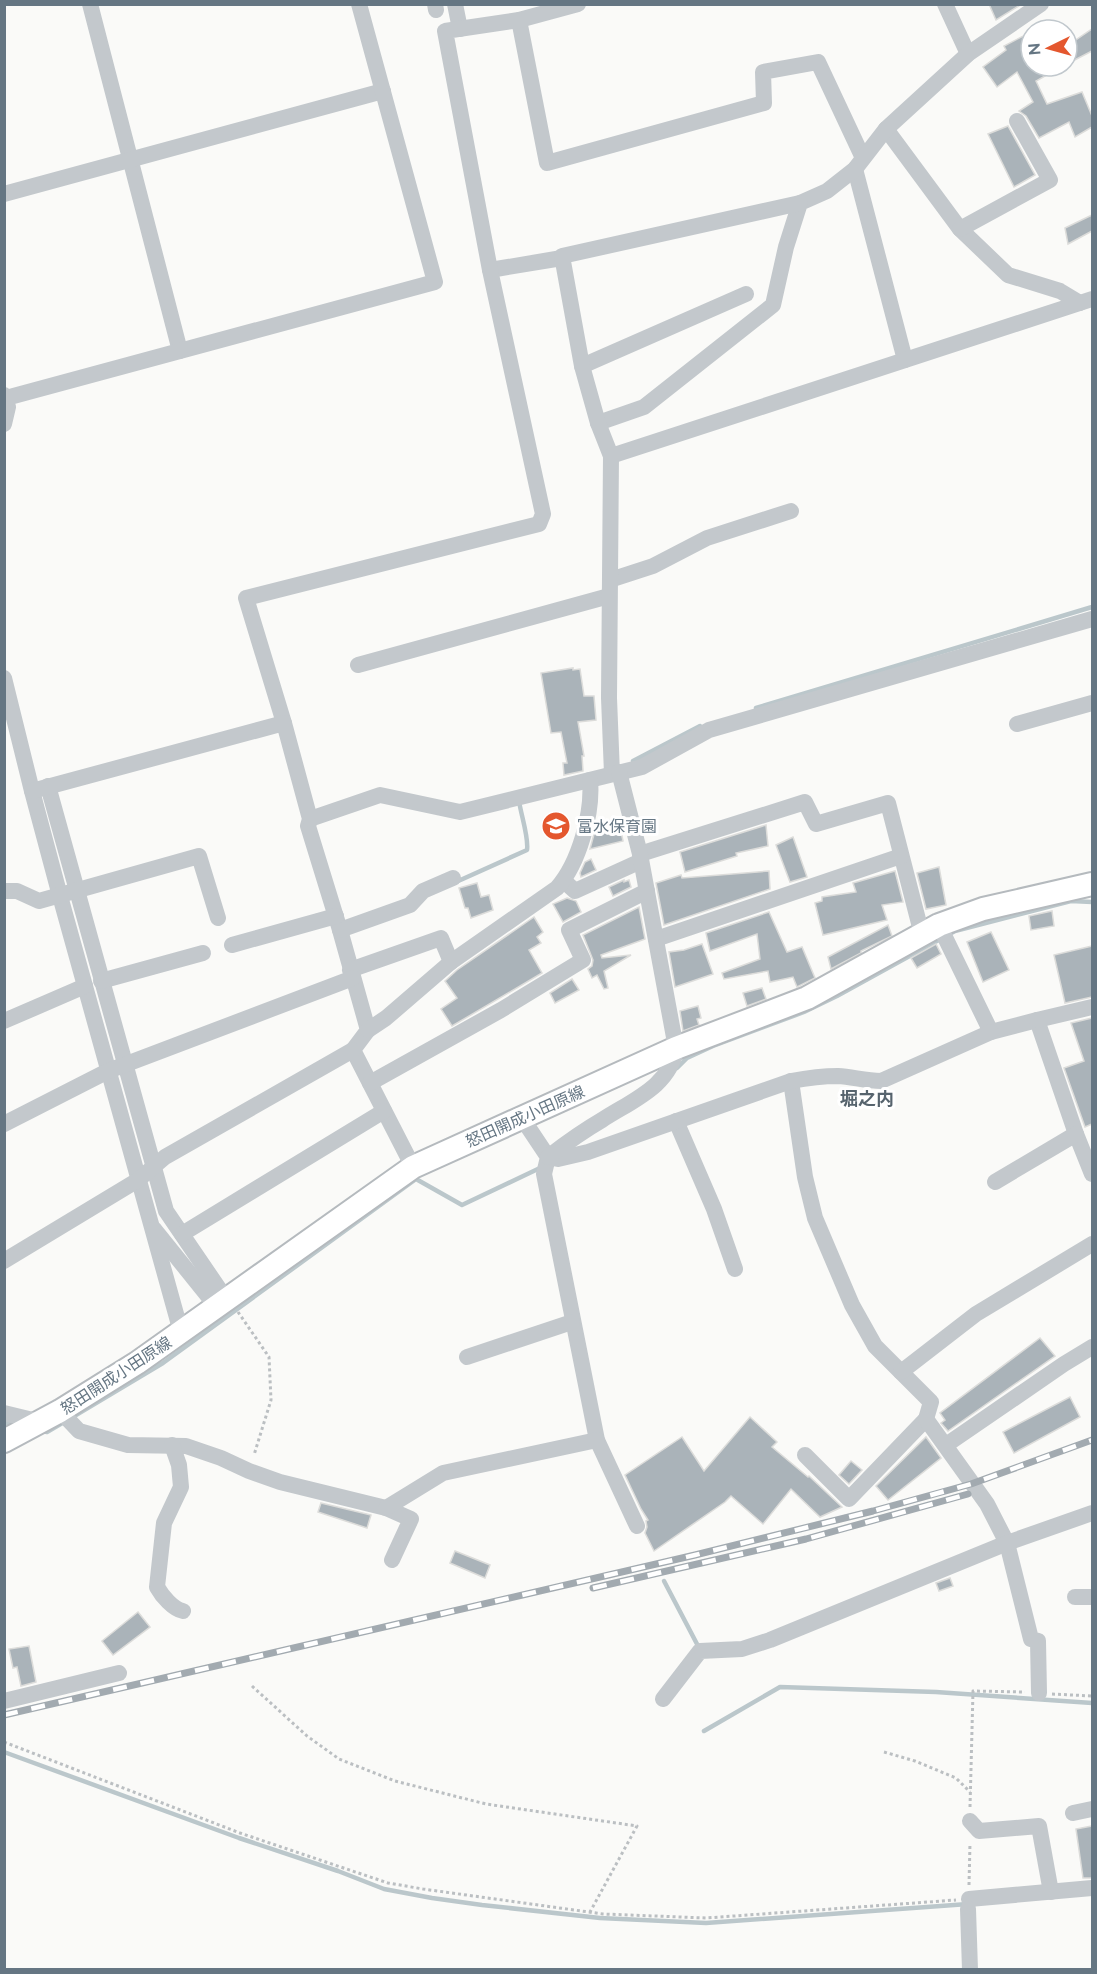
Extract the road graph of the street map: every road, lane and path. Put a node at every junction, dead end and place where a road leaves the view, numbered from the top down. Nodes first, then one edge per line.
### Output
1 (90, 4) edge
2 (359, 4) edge
3 (455, 4) edge
4 (945, 4) edge
5 (1041, 4) edge
6 (567, 6) edge
7 (519, 20) junction
8 (460, 28) junction
9 (968, 54) junction
10 (383, 91) junction
11 (1017, 121) dead end
12 (886, 129) junction
13 (130, 161) junction
14 (859, 163) junction
15 (4, 194) edge
16 (800, 203) junction
17 (960, 229) junction
18 (562, 258) junction
19 (490, 270) junction
20 (746, 294) dead end
21 (1086, 301) edge
22 (180, 351) junction
23 (905, 360) junction
24 (582, 366) junction
25 (5, 396) edge
26 (598, 423) junction
27 (4, 424) edge
28 (611, 456) junction
29 (791, 511) dead end
30 (609, 588) junction
31 (1092, 619) edge
32 (358, 665) dead end
33 (4, 678) edge
34 (1092, 703) edge
35 (284, 723) junction
36 (1017, 724) dead end
37 (615, 773) junction
38 (590, 780) junction
39 (48, 786) junction
40 (32, 791) junction
41 (310, 819) junction
42 (901, 856) junction
43 (640, 857) junction
44 (453, 878) dead end
45 (564, 881) junction
46 (1092, 884) edge
47 (4, 891) edge
48 (77, 891) junction
49 (646, 891) junction
50 (60, 896) junction
51 (218, 918) dead end
52 (338, 923) junction
53 (934, 929) junction
54 (656, 939) junction
55 (232, 945) dead end
56 (203, 953) dead end
57 (451, 962) junction
58 (351, 974) junction
59 (101, 981) junction
60 (85, 986) junction
61 (1092, 1007) edge
62 (1036, 1020) junction
63 (4, 1022) edge
64 (368, 1030) junction
65 (991, 1032) junction
66 (676, 1048) junction
67 (353, 1050) junction
68 (126, 1064) junction
69 (108, 1071) junction
70 (791, 1081) junction
71 (370, 1083) junction
72 (384, 1111) junction
73 (522, 1118) junction
74 (676, 1121) junction
75 (4, 1124) edge
76 (1076, 1134) junction
77 (548, 1157) junction
78 (413, 1167) junction
79 (153, 1168) junction
80 (1092, 1174) edge
81 (138, 1180) junction
82 (995, 1182) dead end
83 (149, 1223) junction
84 (182, 1234) junction
85 (1092, 1245) edge
86 (4, 1261) edge
87 (735, 1269) dead end
88 (223, 1301) junction
89 (573, 1322) junction
90 (181, 1332) junction
91 (1092, 1347) edge
92 (467, 1357) dead end
93 (901, 1372) junction
94 (4, 1413) edge
95 (51, 1417) junction
96 (926, 1419) junction
97 (11, 1438) edge
98 (597, 1440) junction
99 (946, 1444) junction
100 (172, 1445) junction
101 (805, 1455) dead end
102 (249, 1471) junction
103 (386, 1508) junction
104 (1092, 1513) edge
105 (637, 1526) dead end
106 (1007, 1543) junction
107 (393, 1560) dead end
108 (1075, 1597) dead end
109 (1092, 1597) edge
110 (183, 1611) dead end
111 (119, 1673) dead end
112 (252, 1686) dead end
113 (1039, 1693) junction
114 (1092, 1696) edge
115 (663, 1698) dead end
116 (4, 1701) edge
117 (4, 1742) edge
118 (884, 1752) dead end
119 (970, 1792) junction
120 (1092, 1809) edge
121 (1073, 1813) dead end
122 (970, 1821) junction
123 (1092, 1888) edge
124 (1051, 1892) junction
125 (969, 1904) junction
126 (590, 1912) junction
127 (970, 1970) edge

1 - 13 street
2 - 10 street
3 - 8 street
4 - 9 street
5 - 9 street
6 - 7 street
7 - 8 street
7 - 14 street
8 - 19 street
9 - 12 street
10 - 13 street
10 - 22 street
11 - 17 street
12 - 14 street
12 - 17 street
13 - 15 street
13 - 22 street
14 - 16 street
14 - 23 street
16 - 18 street
16 - 26 street
17 - 21 street
18 - 19 street
18 - 24 street
19 - 35 street
20 - 24 street
21 - 23 street
22 - 25 street
23 - 28 street
24 - 26 street
25 - 27 street
26 - 28 street
28 - 30 street
29 - 30 street
30 - 32 street
30 - 37 street
31 - 37 street
33 - 40 street
34 - 36 street
35 - 39 street
35 - 41 street
37 - 38 street
37 - 43 street
38 - 41 street
38 - 45 street
39 - 40 street
39 - 48 street
40 - 50 street
41 - 52 street
42 - 43 street
42 - 53 street
42 - 54 street
43 - 45 street
43 - 49 street
44 - 52 street
45 - 57 street
46 - 53 main road, 怒田開成小田原線
47 - 50 street
48 - 50 street
48 - 51 street
48 - 59 street
49 - 54 street
49 - 71 street
50 - 60 street
52 - 55 street
52 - 58 street
53 - 65 street
53 - 66 main road, 怒田開成小田原線
54 - 66 street
56 - 59 street
57 - 58 street
57 - 64 street
58 - 64 street
58 - 68 street
59 - 68 street
60 - 63 street
60 - 69 street
61 - 62 street
62 - 65 street
62 - 76 street
64 - 67 street
65 - 70 street
66 - 73 main road, 怒田開成小田原線
66 - 77 street
67 - 71 street
67 - 79 street
68 - 69 street
68 - 79 street
69 - 75 street
69 - 81 street
70 - 74 street
70 - 93 street
71 - 72 street
72 - 78 street
72 - 84 street
73 - 77 street
73 - 78 main road, 怒田開成小田原線
74 - 77 street
74 - 87 street
76 - 80 street
76 - 82 street
77 - 89 street
78 - 88 main road, 怒田開成小田原線
79 - 81 street
79 - 84 street
81 - 83 street
81 - 86 street
83 - 88 street
83 - 90 street
84 - 88 street
85 - 93 street
88 - 90 main road, 怒田開成小田原線
88 - 102 path
89 - 92 street
89 - 98 street
90 - 95 main road, 怒田開成小田原線
91 - 99 street
93 - 96 street
94 - 95 street
95 - 97 main road, 怒田開成小田原線
95 - 100 street
96 - 99 street
96 - 101 street
98 - 103 street
98 - 105 street
99 - 106 street
100 - 102 street
100 - 110 street
102 - 103 street
103 - 107 street
104 - 106 street
106 - 113 street
106 - 115 street
108 - 109 street
111 - 116 street
112 - 126 path
113 - 114 path
113 - 119 path
117 - 126 path
118 - 119 path
119 - 122 path
120 - 121 street
122 - 124 street
122 - 125 path
123 - 124 street
124 - 125 street
125 - 126 path
125 - 127 street

